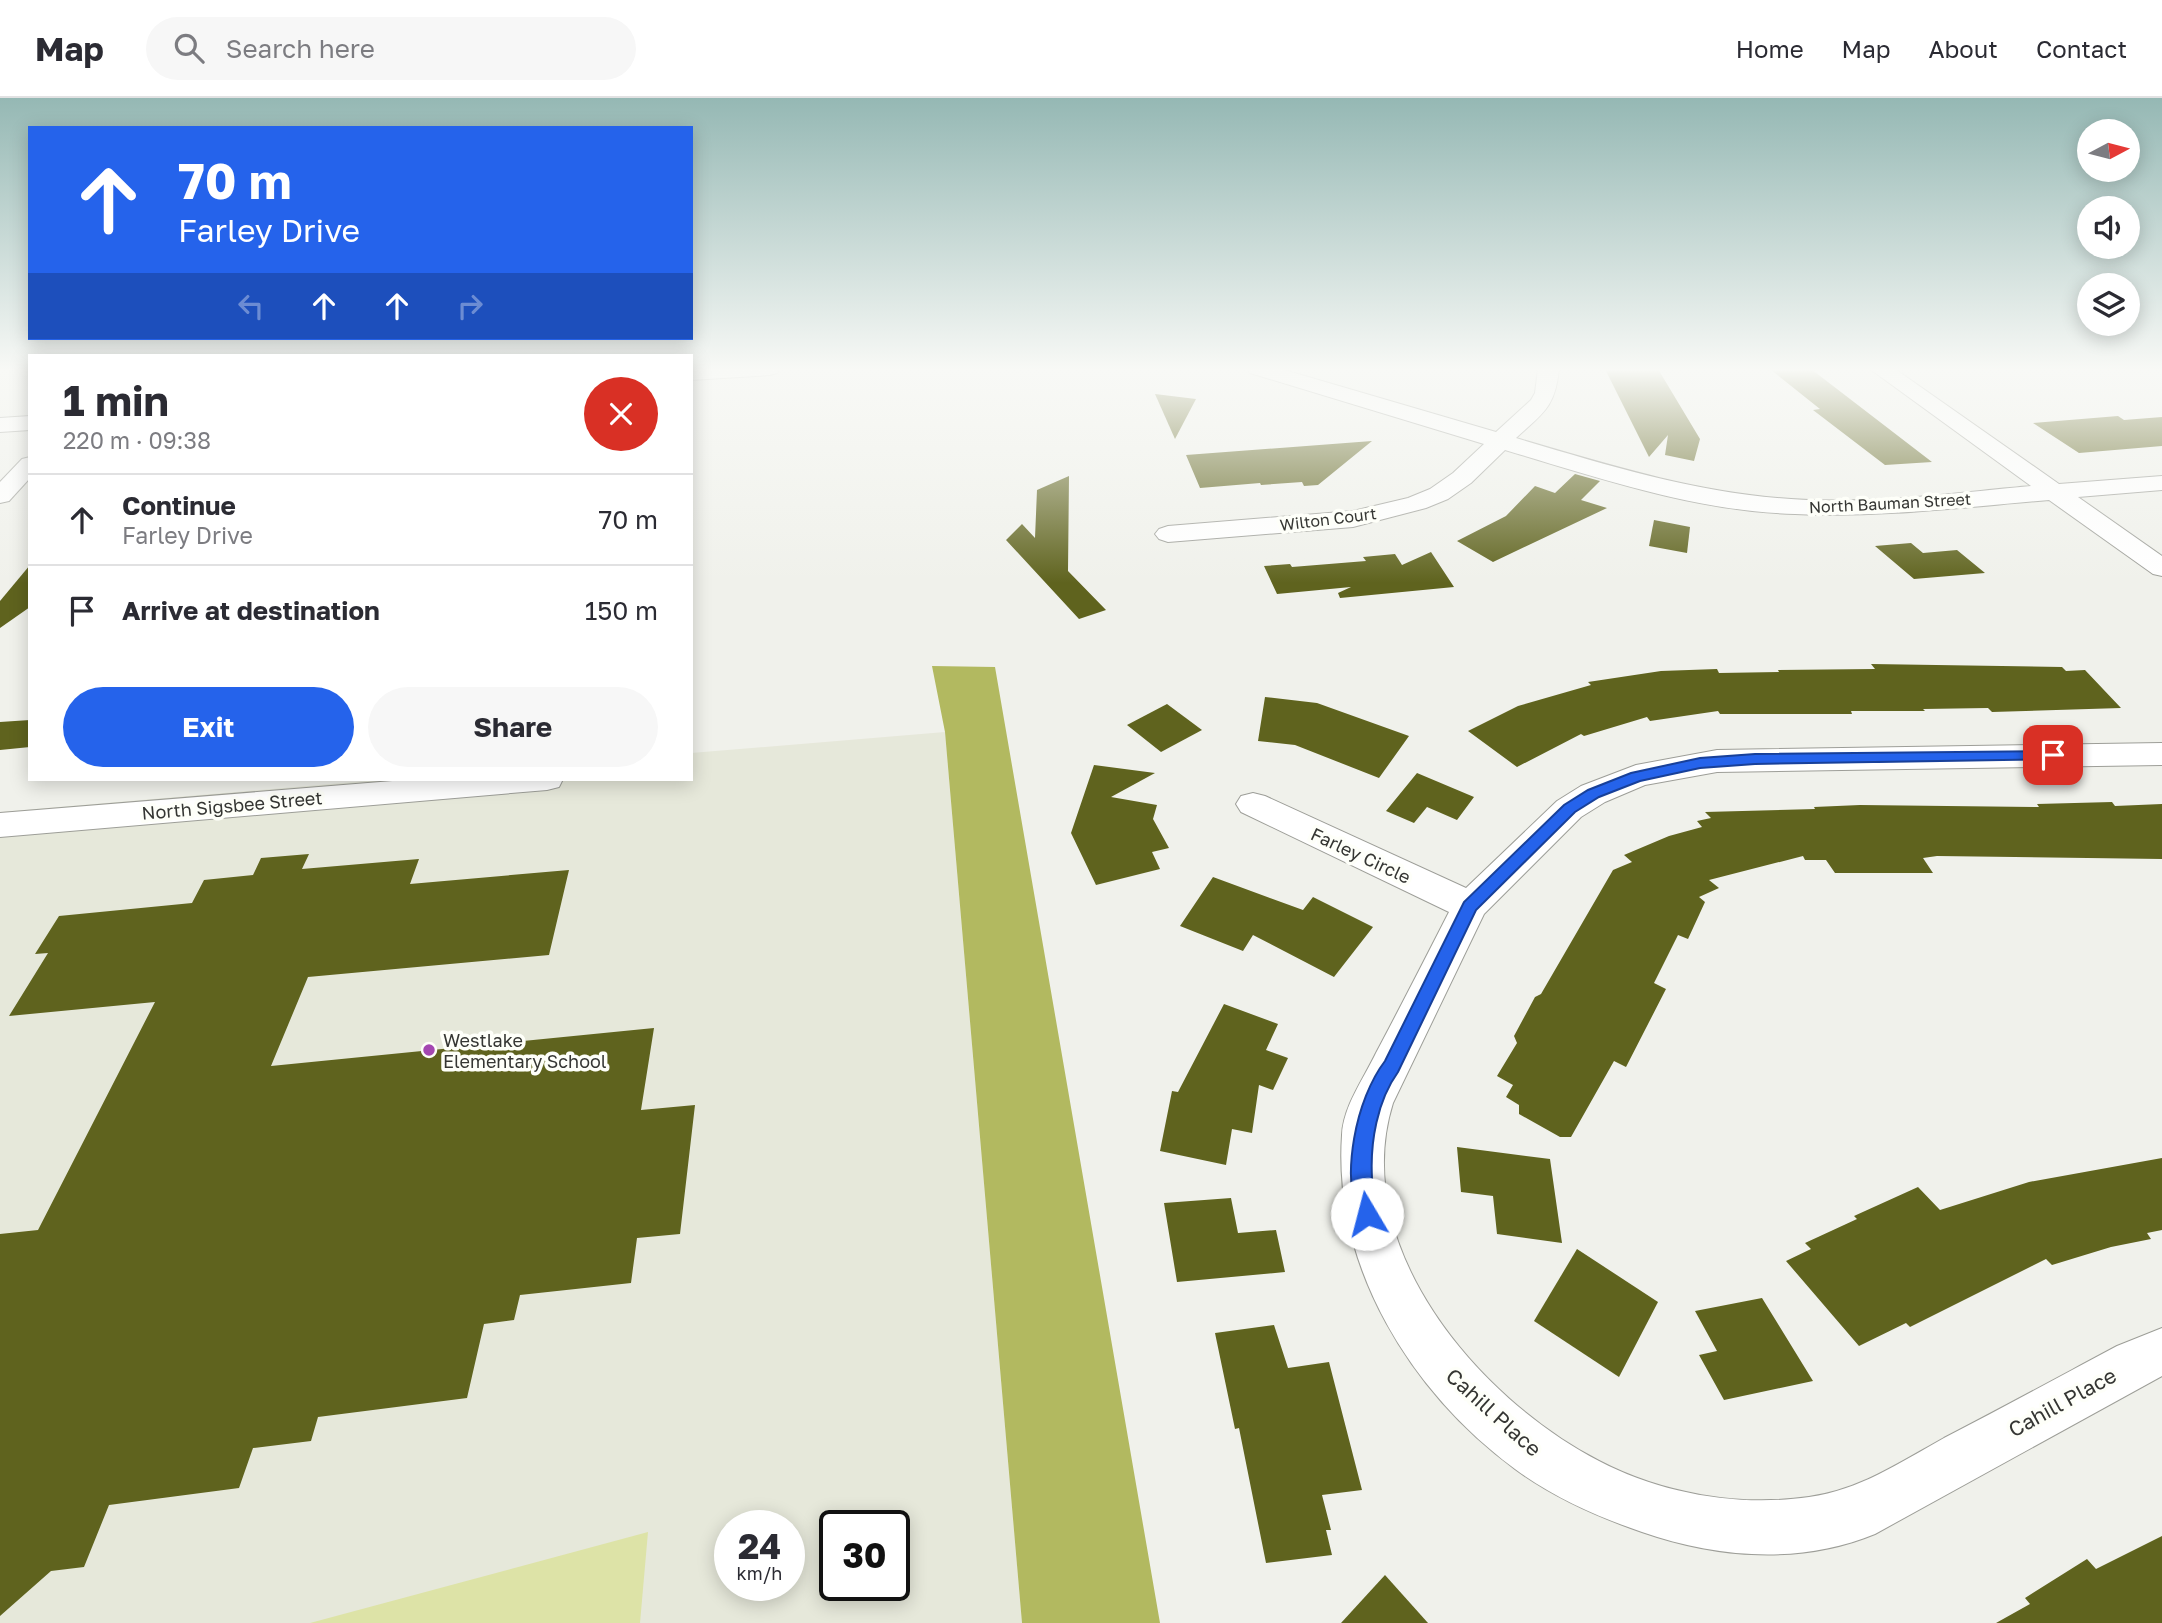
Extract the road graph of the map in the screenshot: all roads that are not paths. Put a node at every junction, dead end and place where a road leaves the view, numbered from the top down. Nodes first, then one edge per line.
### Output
1 (1981, 440) edge
2 (1501, 441) joint
3 (28, 466) edge
4 (2162, 483) edge
5 (2054, 492) junction
6 (0, 496) edge
7 (1168, 534) dead end
8 (2162, 568) edge
9 (2162, 754) edge
10 (523, 781) edge
11 (1252, 804) dead end
12 (0, 825) edge
13 (1470, 906) junction
14 (2162, 1352) edge

1 - 5 street
2 - 5 street, North Bauman Street
2 - 7 street, Wilton Court
3 - 6 street
4 - 5 street, North Bauman Street
5 - 8 street
9 - 13 street, Cahill Place
10 - 12 street, North Sigsbee Street
11 - 13 street, Farley Circle
13 - 14 street, Cahill Place

